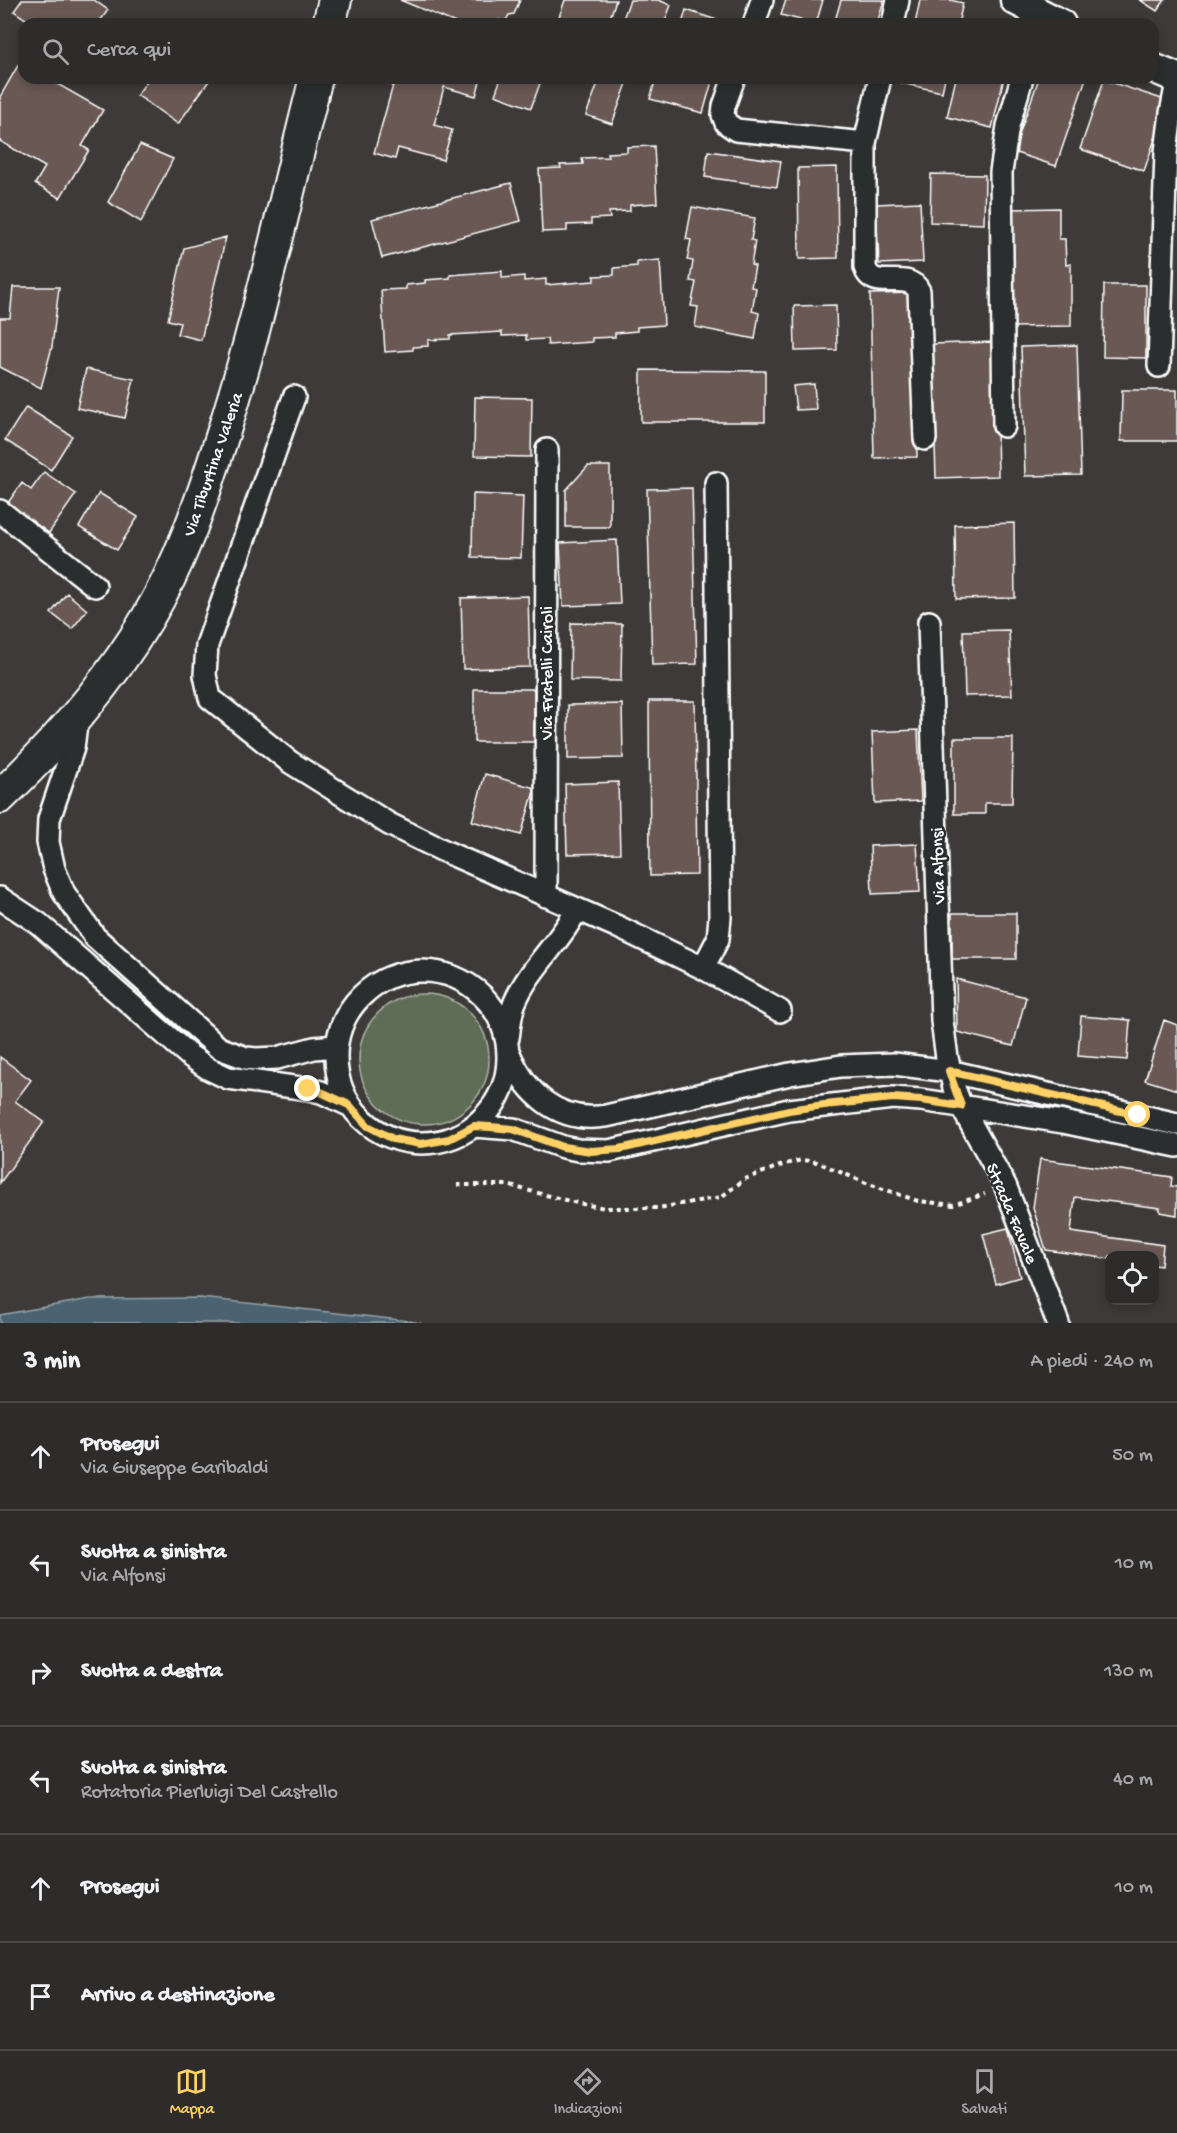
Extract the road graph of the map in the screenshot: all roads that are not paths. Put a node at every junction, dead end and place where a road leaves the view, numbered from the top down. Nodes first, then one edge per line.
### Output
1 (335, 0) edge
2 (762, 0) edge
3 (898, 0) edge
4 (1015, 0) edge
5 (330, 18) edge
6 (756, 18) edge
7 (894, 18) edge
8 (1042, 18) edge
9 (1159, 71) edge
10 (1177, 80) edge
11 (315, 84) edge
12 (732, 84) edge
13 (879, 84) edge
14 (1020, 84) edge
15 (865, 143) junction
16 (1159, 366) dead end
17 (294, 397) dead end
18 (1005, 426) dead end
19 (925, 439) dead end
20 (546, 450) dead end
21 (716, 483) dead end
22 (0, 511) edge
23 (95, 586) dead end
24 (929, 622) dead end
25 (77, 717) junction
26 (0, 797) edge
27 (546, 896) junction
28 (0, 898) edge
29 (577, 909) junction
30 (703, 968) junction
31 (524, 985) junction
32 (475, 987) junction
33 (780, 1011) dead end
34 (335, 1046) junction
35 (507, 1047) junction
36 (949, 1071) junction
37 (349, 1105) junction
38 (961, 1106) junction
39 (1177, 1124) edge
40 (474, 1126) junction
41 (1177, 1146) edge
42 (1058, 1323) edge

1 - 5 main road
2 - 6 street
3 - 7 street
4 - 8 main road
9 - 10 main road
10 - 16 street
11 - 25 main road, Via Tiburtina Valeria
12 - 15 street
13 - 15 street
14 - 18 street
15 - 19 street
17 - 27 street
20 - 27 street, Via Fratelli Cairoli
21 - 30 street
22 - 23 street
24 - 36 street, Via Alfonsi
25 - 26 main road, Via Tiburtina Valeria
25 - 34 street
27 - 29 street
28 - 37 street
29 - 30 street
29 - 31 street
30 - 33 street
31 - 32 street
31 - 35 street
32 - 34 street
32 - 35 street
34 - 37 street
35 - 36 street
35 - 40 street
36 - 38 street, Via Alfonsi
36 - 39 street
37 - 40 street
38 - 40 street
38 - 41 street
38 - 42 street, Strada Favale

